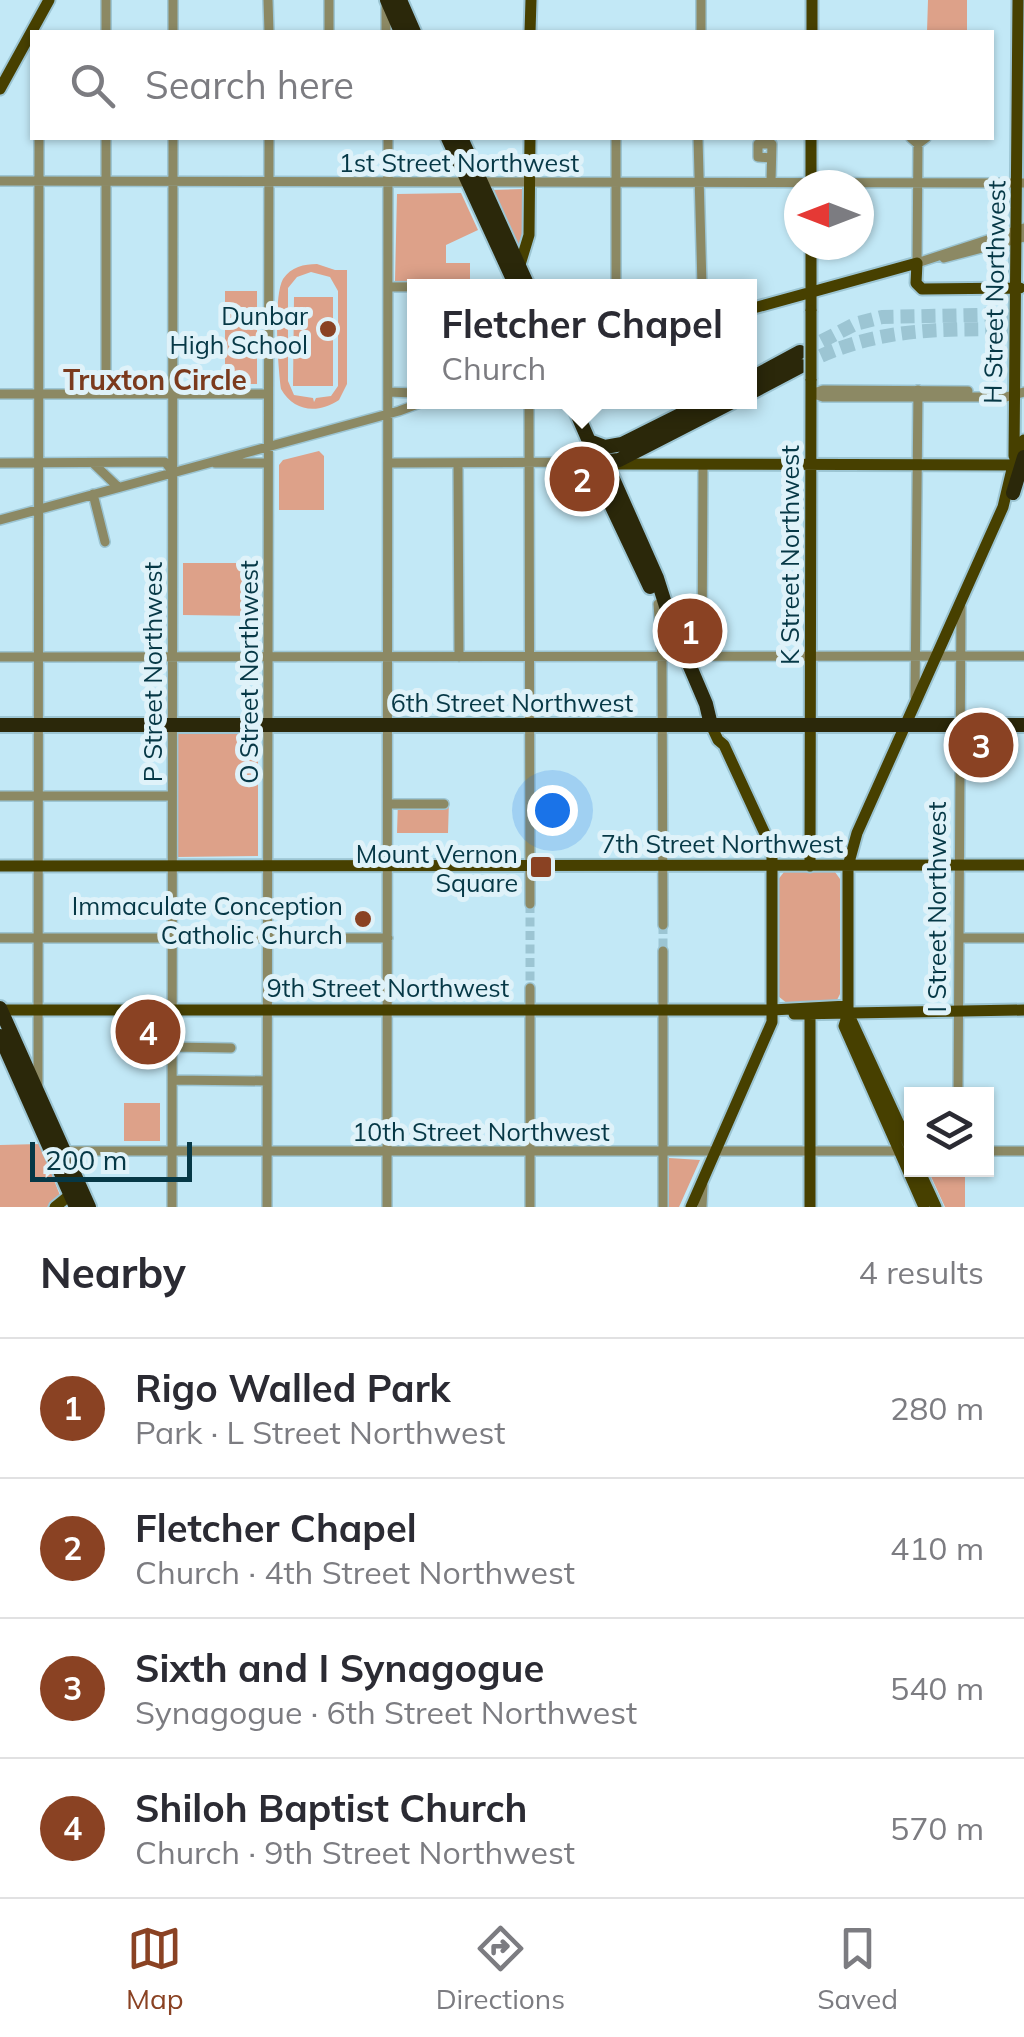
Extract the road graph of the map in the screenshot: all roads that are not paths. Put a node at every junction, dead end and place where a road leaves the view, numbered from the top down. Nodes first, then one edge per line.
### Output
1 (38, 0) edge
2 (49, 0) edge
3 (106, 0) edge
4 (172, 0) edge
5 (268, 0) edge
6 (329, 0) edge
7 (400, 0) edge
8 (530, 0) edge
9 (701, 0) edge
10 (812, 0) edge
11 (1018, 0) edge
12 (386, 3) edge
13 (39, 18) junction
14 (32, 30) edge
15 (38, 30) edge
16 (106, 30) edge
17 (172, 30) edge
18 (268, 30) edge
19 (329, 30) edge
20 (386, 30) edge
21 (401, 30) edge
22 (413, 30) edge
23 (530, 30) edge
24 (701, 30) edge
25 (812, 30) edge
26 (30, 34) edge
27 (0, 89) edge
28 (38, 140) edge
29 (106, 140) edge
30 (172, 140) edge
31 (268, 140) edge
32 (388, 140) edge
33 (449, 140) edge
34 (462, 140) edge
35 (530, 140) edge
36 (616, 140) edge
37 (698, 140) edge
38 (812, 140) edge
39 (919, 140) edge
40 (772, 158) dead end
41 (811, 170) edge
42 (0, 181) edge
43 (38, 181) junction
44 (771, 181) junction
45 (106, 182) junction
46 (172, 182) junction
47 (268, 182) junction
48 (388, 182) junction
49 (474, 182) junction
50 (530, 182) junction
51 (616, 182) junction
52 (700, 182) junction
53 (784, 182) edge
54 (918, 182) junction
55 (1021, 182) edge
56 (874, 183) edge
57 (1021, 234) edge
58 (811, 260) edge
59 (917, 263) junction
60 (520, 268) junction
61 (513, 279) edge
62 (525, 279) edge
63 (616, 279) edge
64 (702, 279) edge
65 (388, 286) junction
66 (407, 286) edge
67 (1020, 288) edge
68 (811, 291) junction
69 (757, 307) edge
70 (757, 376) edge
71 (757, 387) edge
72 (388, 392) junction
73 (1018, 392) edge
74 (407, 393) edge
75 (811, 393) junction
76 (0, 394) edge
77 (38, 394) junction
78 (106, 394) junction
79 (172, 394) junction
80 (268, 394) junction
81 (918, 394) junction
82 (407, 406) edge
83 (529, 409) edge
84 (575, 409) edge
85 (692, 409) edge
86 (718, 409) edge
87 (388, 412) junction
88 (1024, 440) edge
89 (589, 441) junction
90 (268, 444) junction
91 (208, 462) junction
92 (598, 462) junction
93 (0, 463) edge
94 (38, 463) junction
95 (92, 463) junction
96 (268, 463) junction
97 (388, 463) junction
98 (530, 463) junction
99 (811, 463) junction
100 (458, 464) junction
101 (703, 464) junction
102 (918, 464) junction
103 (1021, 465) edge
104 (172, 472) junction
105 (120, 487) junction
106 (1013, 493) joint
107 (93, 494) junction
108 (1002, 506) junction
109 (38, 509) junction
110 (0, 520) edge
111 (105, 542) dead end
112 (961, 600) junction
113 (658, 604) junction
114 (671, 622) junction
115 (172, 656) junction
116 (268, 656) junction
117 (530, 656) junction
118 (662, 656) junction
119 (686, 656) junction
120 (702, 656) junction
121 (811, 656) junction
122 (917, 656) junction
123 (936, 656) junction
124 (960, 656) junction
125 (1024, 656) edge
126 (0, 657) edge
127 (38, 657) junction
128 (388, 657) junction
129 (459, 657) junction
130 (915, 704) junction
131 (0, 724) edge
132 (38, 724) junction
133 (172, 724) junction
134 (268, 724) junction
135 (388, 724) junction
136 (530, 724) junction
137 (662, 724) junction
138 (716, 725) junction
139 (811, 725) junction
140 (905, 725) junction
141 (959, 725) junction
142 (1024, 725) edge
143 (0, 796) edge
144 (38, 796) junction
145 (172, 796) junction
146 (388, 804) junction
147 (444, 804) dead end
148 (959, 865) junction
149 (0, 866) edge
150 (38, 866) junction
151 (172, 866) junction
152 (268, 866) junction
153 (388, 866) junction
154 (530, 866) junction
155 (663, 866) junction
156 (772, 866) junction
157 (810, 866) junction
158 (848, 866) junction
159 (1024, 866) edge
160 (530, 904) tunnel mouth
161 (663, 925) tunnel mouth
162 (172, 937) junction
163 (0, 938) edge
164 (38, 938) junction
165 (268, 938) junction
166 (388, 938) junction
167 (959, 938) junction
168 (1024, 938) edge
169 (663, 951) tunnel mouth
170 (530, 988) tunnel mouth
171 (0, 1009) edge
172 (848, 1009) junction
173 (38, 1010) junction
174 (172, 1010) junction
175 (268, 1010) junction
176 (387, 1010) junction
177 (530, 1010) junction
178 (662, 1010) junction
179 (774, 1010) junction
180 (958, 1010) junction
181 (1024, 1010) edge
182 (810, 1014) junction
183 (0, 1036) edge
184 (172, 1047) junction
185 (231, 1048) dead end
186 (172, 1080) junction
187 (267, 1080) junction
188 (958, 1087) edge
189 (38, 1092) junction
190 (904, 1143) edge
191 (58, 1151) junction
192 (172, 1151) junction
193 (267, 1151) junction
194 (387, 1151) junction
195 (530, 1151) junction
196 (663, 1151) junction
197 (716, 1151) junction
198 (810, 1151) junction
199 (904, 1151) edge
200 (994, 1152) edge
201 (1024, 1152) edge
202 (913, 1177) edge
203 (922, 1177) edge
204 (703, 1180) junction
205 (915, 1185) junction
206 (75, 1196) edge
207 (55, 1207) edge
208 (89, 1207) edge
209 (172, 1207) edge
210 (267, 1207) edge
211 (387, 1207) edge
212 (530, 1207) edge
213 (663, 1207) edge
214 (690, 1207) edge
215 (702, 1207) edge
216 (810, 1207) edge
217 (915, 1207) edge
218 (924, 1207) edge
219 (936, 1207) edge

1 - 13 main road
2 - 13 main road
3 - 16 street
4 - 17 street
5 - 18 street
6 - 19 street
7 - 22 highway
8 - 23 main road
9 - 24 street
10 - 25 main road
11 - 55 main road, H Street Northwest
12 - 20 street
12 - 21 highway
13 - 14 main road
13 - 15 street
26 - 27 main road
28 - 43 street
29 - 45 street
30 - 46 street, P Street Northwest
31 - 47 street, O Street Northwest
32 - 48 street
33 - 49 highway
34 - 49 highway
35 - 50 main road
36 - 51 street
37 - 52 street
38 - 41 main road
39 - 54 street
40 - 44 street
42 - 43 street, 1st Street Northwest
43 - 45 street, 1st Street Northwest
43 - 77 street
44 - 52 street, 1st Street Northwest
44 - 53 street, 1st Street Northwest
45 - 46 street, 1st Street Northwest
45 - 78 street
46 - 47 street, 1st Street Northwest
46 - 79 street, P Street Northwest
47 - 48 street, 1st Street Northwest
47 - 80 street, O Street Northwest
48 - 49 street, 1st Street Northwest
48 - 65 street
49 - 50 street, 1st Street Northwest
49 - 60 highway
49 - 61 highway
50 - 51 street, 1st Street Northwest
50 - 60 main road
51 - 52 street, 1st Street Northwest
51 - 63 street
52 - 64 street
54 - 55 street, 1st Street Northwest
54 - 56 street, 1st Street Northwest
54 - 59 street
55 - 57 main road, H Street Northwest
57 - 59 street
57 - 67 main road, H Street Northwest
58 - 68 main road, K Street Northwest
59 - 67 main road
59 - 68 main road
60 - 62 highway
65 - 66 street
65 - 72 street
67 - 73 main road, H Street Northwest
68 - 69 main road
68 - 75 main road, K Street Northwest, bridge
70 - 71 highway
72 - 74 street
72 - 87 street
73 - 81 street
73 - 103 main road, H Street Northwest
75 - 81 street
75 - 99 main road, K Street Northwest
76 - 77 street
77 - 78 street
77 - 94 street
78 - 79 street
79 - 80 street
79 - 104 street, P Street Northwest
80 - 90 street, O Street Northwest
81 - 102 street
82 - 87 street
83 - 98 street
84 - 89 highway
85 - 89 highway
86 - 92 highway
87 - 90 street
87 - 97 street
88 - 103 main road
89 - 92 highway
90 - 91 street
90 - 96 street, O Street Northwest
91 - 96 street
91 - 104 street
92 - 98 street
92 - 101 main road
92 - 113 highway
92 - 114 highway
93 - 94 street
94 - 95 street
94 - 109 street
95 - 104 street
95 - 105 street
96 - 116 street, O Street Northwest
97 - 100 street
97 - 128 street
98 - 100 street
98 - 117 street
99 - 101 main road
99 - 102 main road
99 - 121 main road, K Street Northwest
100 - 129 street
101 - 120 street
102 - 103 main road
102 - 122 street
103 - 106 highway
103 - 108 main road
104 - 105 street
104 - 115 street, P Street Northwest
105 - 107 street
106 - 108 main road
107 - 109 street
107 - 111 street
108 - 112 main road
109 - 110 street
109 - 127 street
112 - 123 main road
112 - 124 street, I Street Northwest
113 - 114 highway
113 - 118 street
114 - 119 highway
115 - 116 street
115 - 127 street
115 - 133 street, P Street Northwest
116 - 128 street
116 - 134 street, O Street Northwest
117 - 118 street
117 - 129 street
117 - 136 street
118 - 119 street
118 - 137 street
119 - 120 street
119 - 138 highway
120 - 121 street
121 - 122 street
121 - 139 main road, K Street Northwest
122 - 123 street
122 - 130 street
123 - 124 street
123 - 130 main road
124 - 125 street
124 - 141 street, I Street Northwest
126 - 127 street
127 - 132 street
128 - 129 street
128 - 135 street
130 - 140 main road
131 - 132 highway, 6th Street Northwest
132 - 133 highway, 6th Street Northwest
132 - 144 street
133 - 134 highway, 6th Street Northwest
133 - 145 street, P Street Northwest
134 - 135 highway, 6th Street Northwest
134 - 152 street, O Street Northwest
135 - 136 highway, 6th Street Northwest
135 - 146 street
136 - 137 highway, 6th Street Northwest
136 - 154 street
137 - 138 highway, 6th Street Northwest
137 - 155 street
138 - 139 highway, 6th Street Northwest
138 - 156 main road
139 - 140 highway, 6th Street Northwest
139 - 157 main road, K Street Northwest
140 - 141 highway, 6th Street Northwest
140 - 158 main road
141 - 142 highway, 6th Street Northwest
141 - 148 street, I Street Northwest
143 - 144 street
144 - 145 street
144 - 150 street
145 - 151 street, P Street Northwest
146 - 147 street
146 - 153 street
148 - 158 main road, 7th Street Northwest
148 - 159 main road, 7th Street Northwest
148 - 167 street, I Street Northwest
149 - 150 main road, 7th Street Northwest
150 - 151 main road, 7th Street Northwest
150 - 164 street
151 - 152 main road, 7th Street Northwest
151 - 162 street, P Street Northwest
152 - 153 main road, 7th Street Northwest
152 - 165 street, O Street Northwest
153 - 154 main road, 7th Street Northwest
153 - 166 street
154 - 155 main road, 7th Street Northwest
154 - 160 street
155 - 156 main road, 7th Street Northwest
155 - 161 street
156 - 157 main road, 7th Street Northwest
156 - 179 main road
157 - 158 main road, 7th Street Northwest
158 - 172 main road
162 - 164 street
162 - 165 street
162 - 174 street, P Street Northwest
163 - 164 street
164 - 173 street
165 - 166 street
165 - 175 street, O Street Northwest
166 - 176 street
167 - 168 street
167 - 180 street, I Street Northwest
169 - 178 street
170 - 177 street
171 - 173 main road, 9th Street Northwest
171 - 189 highway
172 - 179 main road, 9th Street Northwest
172 - 180 main road, 9th Street Northwest
172 - 182 main road, 9th Street Northwest
172 - 190 main road
173 - 174 main road, 9th Street Northwest
173 - 189 street
174 - 175 main road, 9th Street Northwest
174 - 184 street, P Street Northwest
175 - 176 main road, 9th Street Northwest
175 - 187 street, O Street Northwest
176 - 177 main road, 9th Street Northwest
176 - 194 street
177 - 178 main road, 9th Street Northwest
177 - 195 street
178 - 179 main road, 9th Street Northwest
178 - 196 street
179 - 182 main road, 9th Street Northwest
179 - 197 main road
180 - 181 main road, 9th Street Northwest
180 - 188 street, I Street Northwest
182 - 198 main road
183 - 191 highway
184 - 185 street
184 - 186 street, P Street Northwest
186 - 187 street
186 - 192 street, P Street Northwest
187 - 193 street, O Street Northwest
189 - 191 highway
191 - 192 street, 10th Street Northwest
191 - 206 highway
192 - 193 street, 10th Street Northwest
192 - 209 street, P Street Northwest
193 - 194 street, 10th Street Northwest
193 - 210 street, O Street Northwest
194 - 195 street, 10th Street Northwest
194 - 211 street
195 - 196 street, 10th Street Northwest
195 - 212 street
196 - 197 street, 10th Street Northwest
196 - 213 street
197 - 198 street, 10th Street Northwest
197 - 204 main road
198 - 199 street, 10th Street Northwest
198 - 216 main road
200 - 201 street
202 - 205 main road
203 - 219 main road
204 - 214 main road
204 - 215 street
205 - 217 main road
205 - 218 main road
206 - 207 main road
206 - 208 highway

